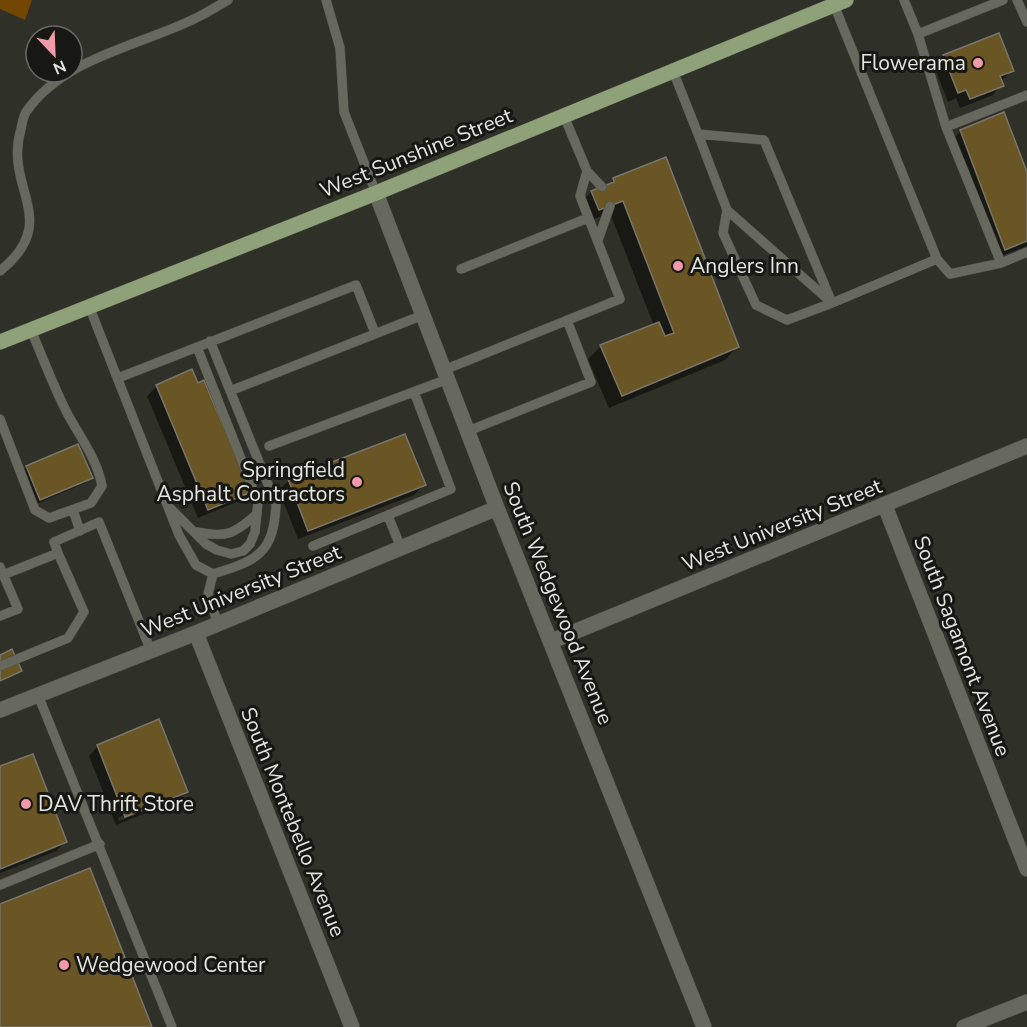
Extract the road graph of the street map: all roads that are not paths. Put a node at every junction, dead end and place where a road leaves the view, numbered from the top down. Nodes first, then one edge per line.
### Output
1 (228, 0) edge
2 (326, 0) edge
3 (904, 0) edge
4 (1003, 0) edge
5 (1017, 0) edge
6 (840, 2) edge
7 (1027, 22) edge
8 (918, 34) junction
9 (673, 71) junction
10 (1027, 95) edge
11 (564, 116) junction
12 (946, 127) junction
13 (699, 134) junction
14 (587, 171) junction
15 (602, 187) dead end
16 (376, 193) junction
17 (610, 206) dead end
18 (727, 210) junction
19 (588, 218) junction
20 (598, 240) junction
21 (1027, 252) edge
22 (937, 259) junction
23 (1001, 263) junction
24 (461, 269) dead end
25 (0, 271) edge
26 (832, 303) junction
27 (90, 306) junction
28 (423, 315) junction
29 (567, 320) junction
30 (31, 330) junction
31 (375, 333) junction
32 (210, 341) junction
33 (0, 342) edge
34 (196, 347) junction
35 (446, 374) junction
36 (118, 378) junction
37 (230, 391) junction
38 (414, 392) junction
39 (0, 419) edge
40 (468, 431) junction
41 (269, 446) dead end
42 (1027, 446) edge
43 (167, 506) junction
44 (885, 506) junction
45 (497, 508) junction
46 (73, 510) junction
47 (257, 514) junction
48 (388, 516) junction
49 (80, 531) junction
50 (197, 532) junction
51 (314, 546) dead end
52 (401, 548) junction
53 (58, 553) junction
54 (1, 571) edge
55 (213, 574) junction
56 (0, 616) edge
57 (218, 624) junction
58 (196, 633) junction
59 (552, 641) junction
60 (151, 651) junction
61 (0, 666) edge
62 (38, 695) junction
63 (0, 710) edge
64 (100, 844) junction
65 (1027, 869) edge
66 (0, 885) edge
67 (1027, 1002) edge
68 (172, 1027) edge
69 (352, 1027) edge
70 (704, 1027) edge
71 (964, 1027) edge

1 - 25 lane
2 - 16 lane
3 - 8 lane
4 - 8 lane
5 - 7 lane
6 - 9 main road, West Sunshine Street
6 - 22 lane
8 - 12 lane
9 - 11 main road, West Sunshine Street
9 - 13 lane
10 - 12 lane
11 - 14 lane
11 - 16 main road, West Sunshine Street
12 - 23 lane
13 - 18 lane
13 - 26 lane
14 - 15 lane
14 - 19 lane
16 - 27 main road, West Sunshine Street
16 - 28 street, South Wedgewood Avenue
17 - 20 lane
18 - 26 lane
18 - 26 lane
19 - 20 lane
19 - 24 lane
20 - 29 lane
21 - 23 lane
22 - 23 lane
22 - 26 lane
27 - 30 main road, West Sunshine Street
27 - 36 lane
28 - 31 lane
28 - 35 street, South Wedgewood Avenue
29 - 35 lane
29 - 40 lane
30 - 33 main road, West Sunshine Street
30 - 46 lane
31 - 32 lane
31 - 37 lane
32 - 34 lane
32 - 37 lane
34 - 36 lane
34 - 47 lane
35 - 38 lane
35 - 40 street, South Wedgewood Avenue
36 - 43 lane
37 - 55 lane
38 - 41 lane
38 - 48 lane
39 - 46 lane
40 - 45 street, South Wedgewood Avenue
42 - 44 street, West University Street
43 - 50 lane
43 - 55 lane
44 - 59 street, West University Street
44 - 65 street, South Sagamont Avenue
45 - 52 street, West University Street
45 - 59 street, South Wedgewood Avenue
46 - 49 lane
47 - 50 lane
47 - 50 lane
48 - 51 lane
48 - 52 lane
49 - 53 lane
49 - 60 lane
52 - 57 street, West University Street
53 - 54 lane
53 - 61 lane
54 - 56 lane
55 - 57 lane
57 - 58 street, West University Street
58 - 60 street, West University Street
58 - 69 street, South Montebello Avenue
59 - 70 street, South Wedgewood Avenue
60 - 62 street, West University Street
62 - 63 street, West University Street
62 - 64 lane
64 - 66 lane
64 - 68 lane
67 - 71 street

